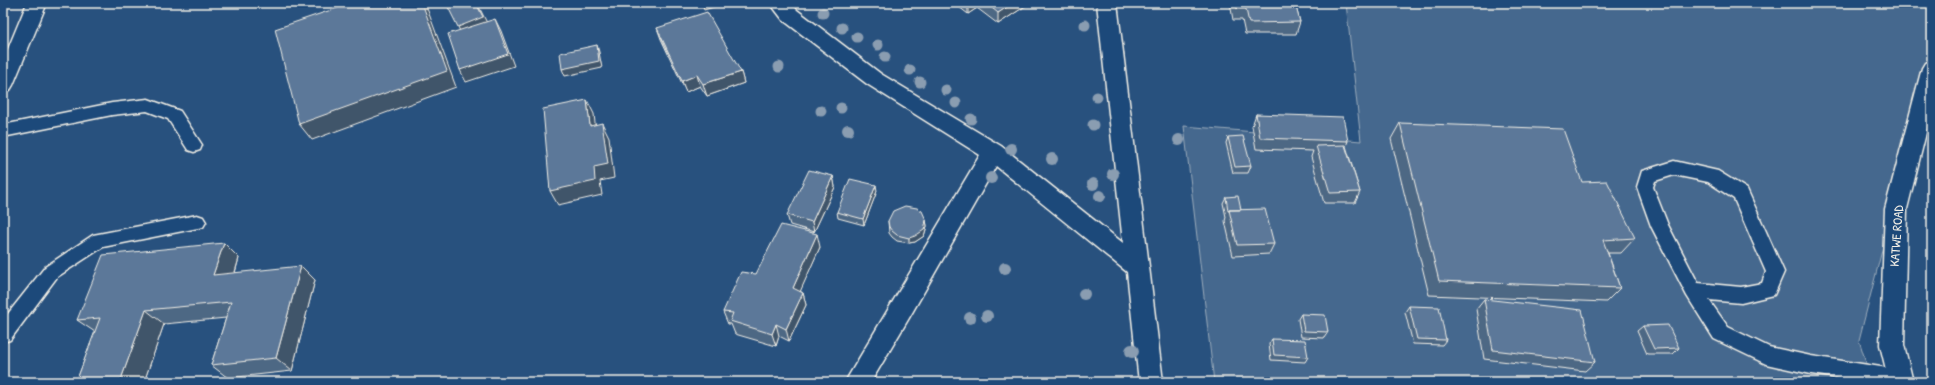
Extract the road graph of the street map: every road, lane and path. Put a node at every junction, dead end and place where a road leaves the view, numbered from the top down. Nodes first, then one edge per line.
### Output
1 (37, 3) edge
2 (780, 3) edge
3 (1107, 3) edge
4 (1932, 68) edge
5 (3, 85) edge
6 (3, 131) edge
7 (194, 144) dead end
8 (993, 152) junction
9 (197, 222) dead end
10 (1137, 267) junction
11 (1693, 290) junction
12 (3, 334) edge
13 (1901, 381) edge
14 (856, 382) edge
15 (1151, 382) edge

1 - 5 main road
2 - 8 main road
3 - 10 main road
4 - 13 main road, KATWE ROAD
6 - 7 lane
8 - 10 main road
8 - 14 main road
9 - 12 lane
10 - 15 main road
11 - 11 lane
11 - 13 lane

